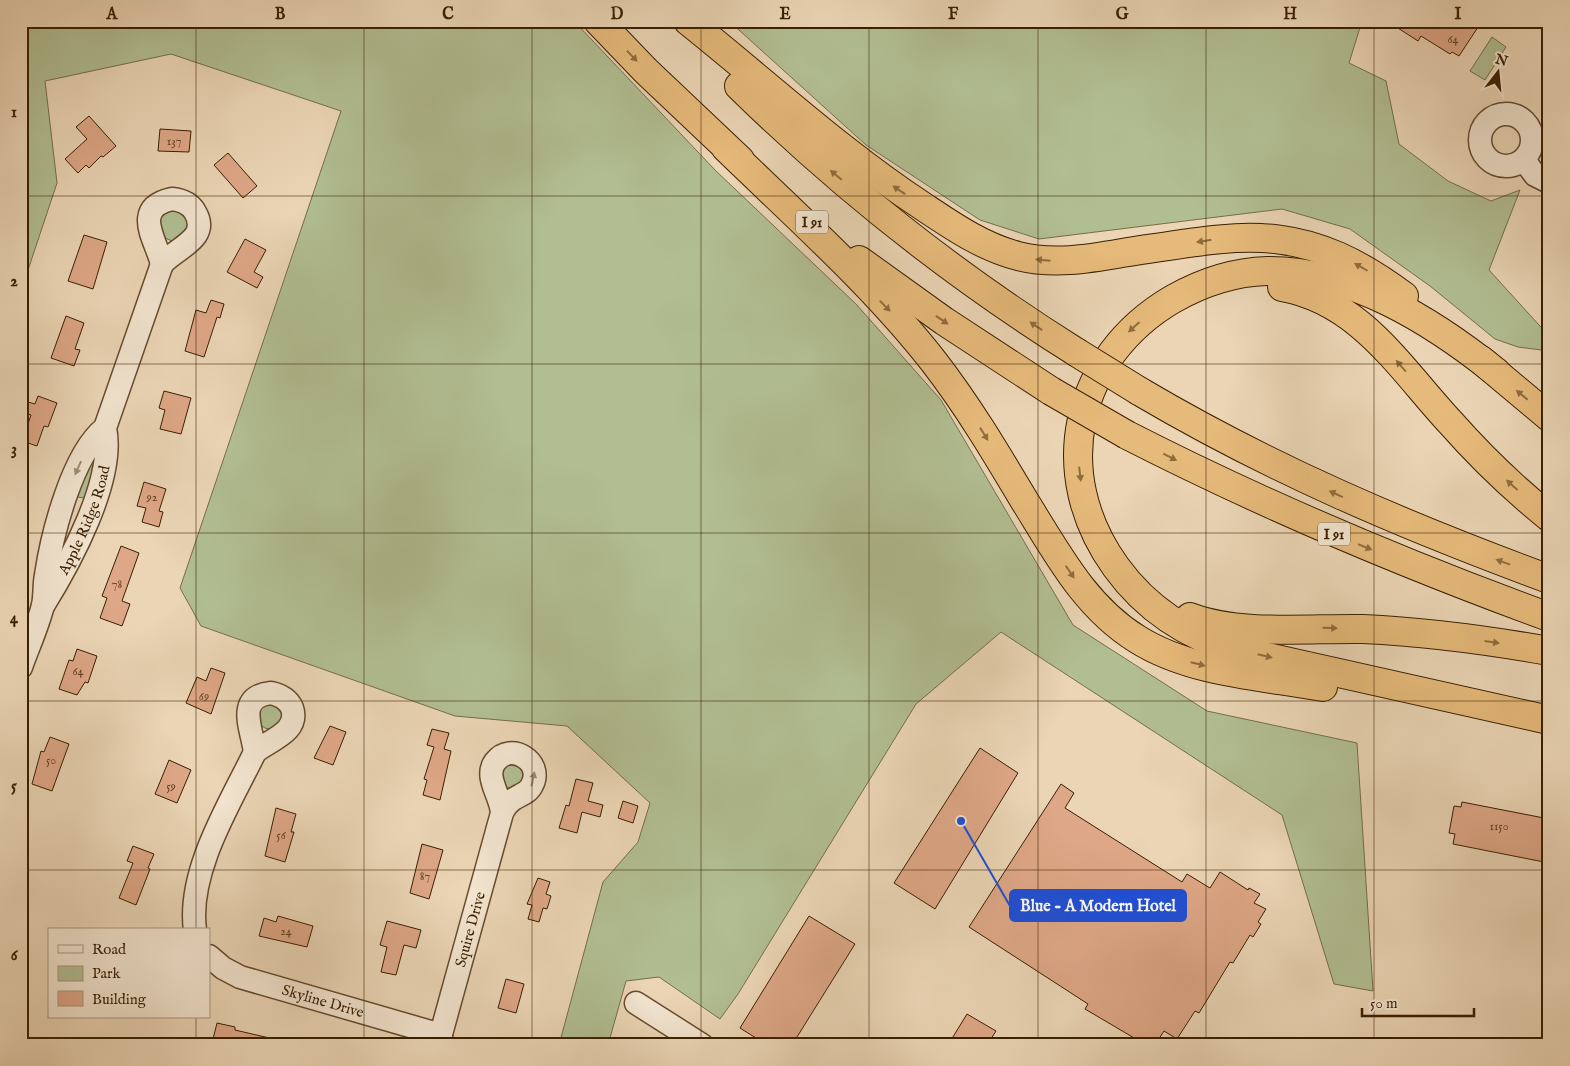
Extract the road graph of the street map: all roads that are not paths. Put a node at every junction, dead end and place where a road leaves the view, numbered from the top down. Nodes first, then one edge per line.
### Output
1 (598, 21) edge
2 (675, 21) edge
3 (688, 21) edge
4 (726, 148) junction
5 (1524, 160) dead end
6 (1549, 182) edge
7 (162, 264) dead end
8 (1174, 299) junction
9 (1496, 372) junction
10 (1549, 417) edge
11 (105, 428) junction
12 (64, 502) junction
13 (91, 511) junction
14 (1549, 517) edge
15 (1102, 544) junction
16 (1549, 579) edge
17 (43, 606) junction
18 (1549, 617) edge
19 (1549, 651) edge
20 (21, 667) edge
21 (1549, 720) edge
22 (1549, 727) edge
23 (255, 752) dead end
24 (502, 813) dead end
25 (194, 928) edge
26 (210, 957) edge
27 (636, 1003) dead end
28 (439, 1040) edge
29 (702, 1045) edge

1 -> 4 highway, I 91
16 -> 2 highway, I 91, bridge
9 -> 3 highway
4 -> 18 highway, I 91, bridge
4 -> 22 highway
5 - 6 street
7 - 11 street, Apple Ridge Road
8 - 9 highway
14 -> 8 highway
8 -> 15 highway
10 -> 9 highway
11 -> 12 street, Apple Ridge Road
11 - 13 street, Apple Ridge Road
12 - 13 street
12 - 17 street, Apple Ridge Road
13 - 17 street, Apple Ridge Road
15 -> 19 highway
15 -> 21 highway
17 - 20 street, Apple Ridge Road
23 - 25 street
24 - 28 street, Squire Drive
26 - 28 street, Skyline Drive
27 - 29 street

